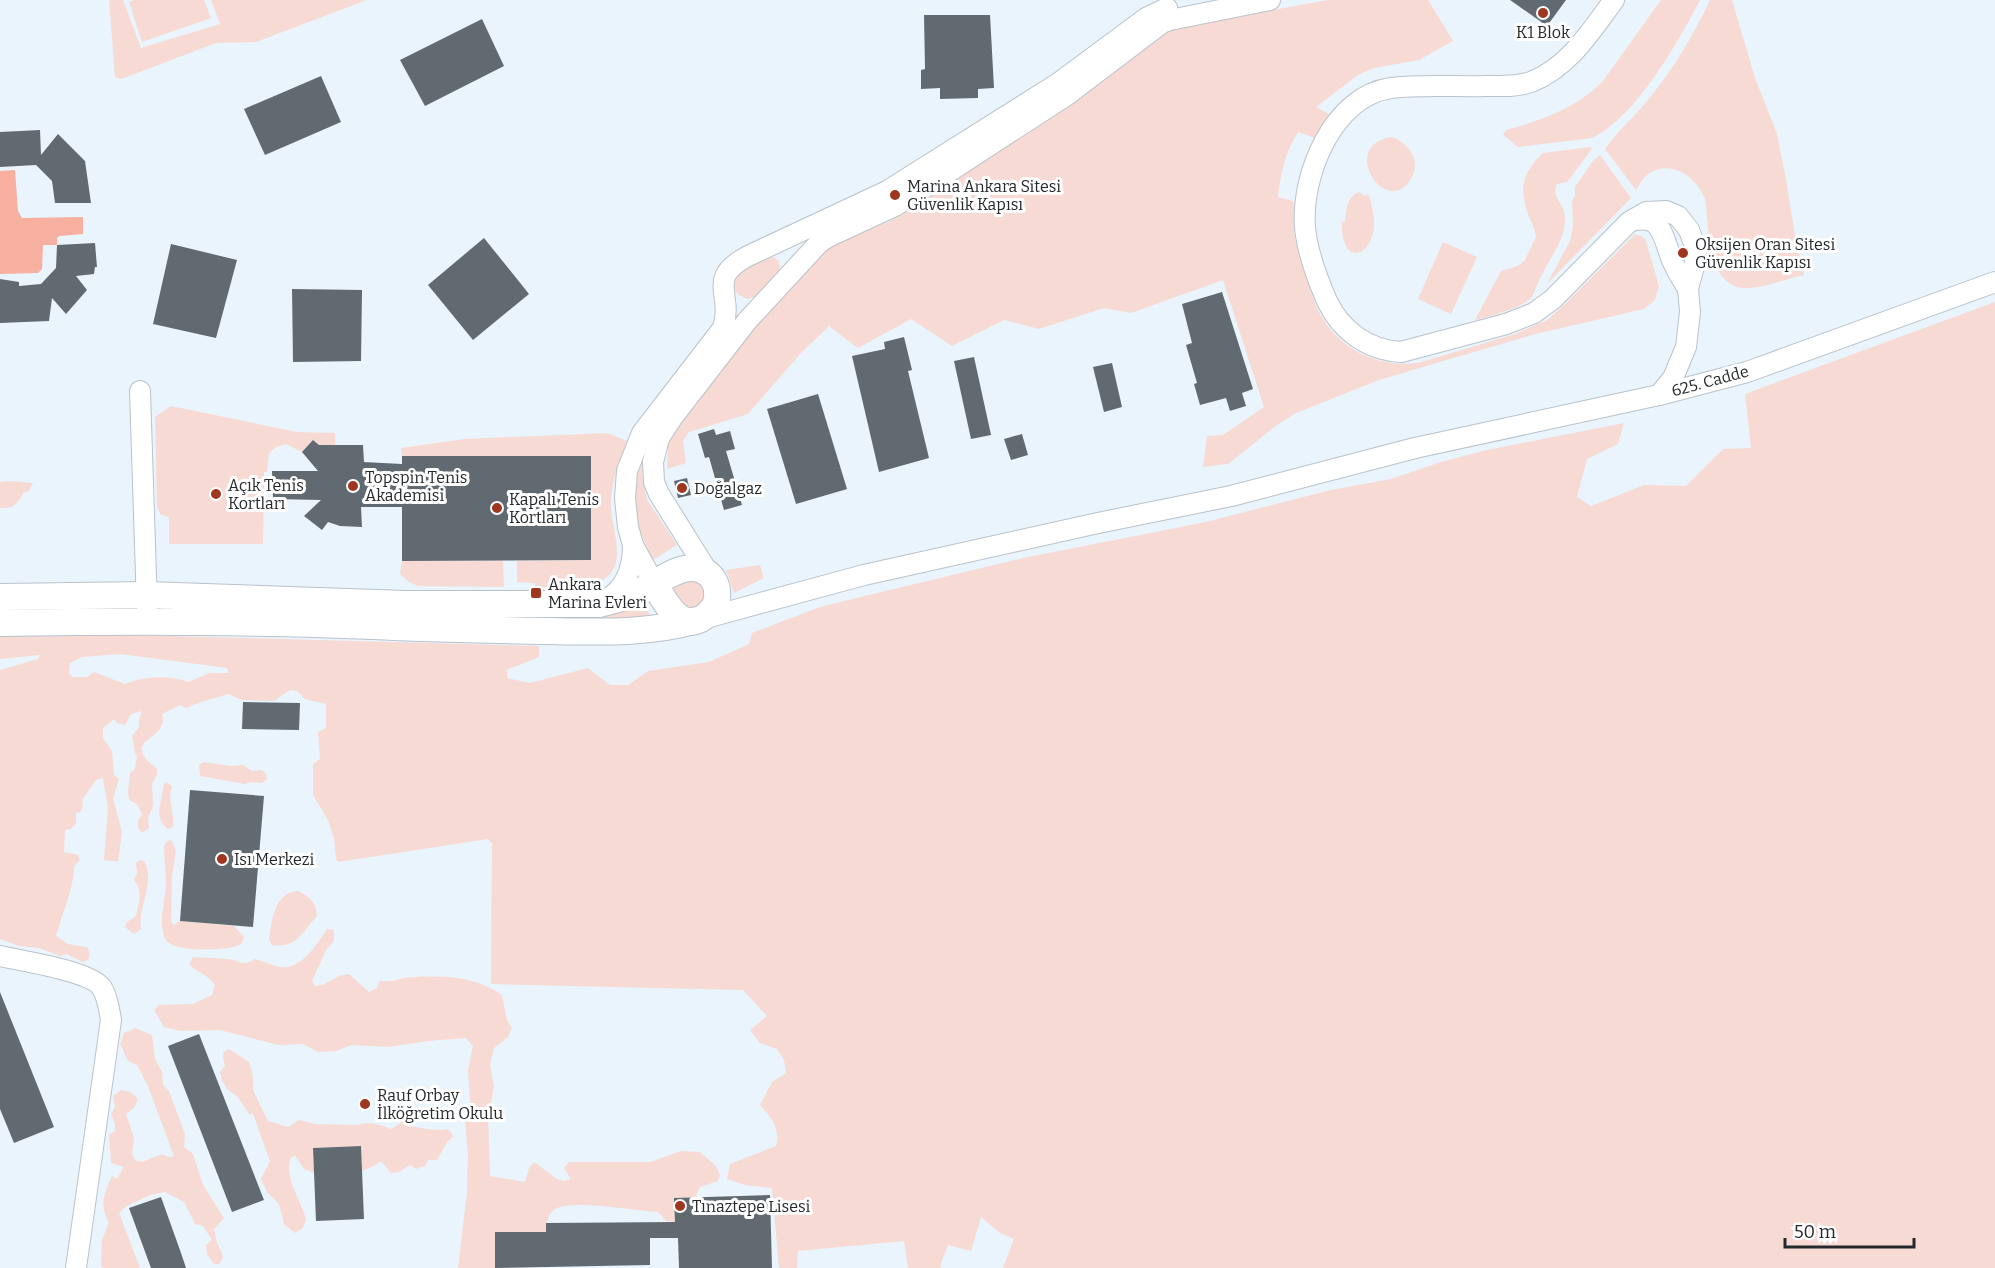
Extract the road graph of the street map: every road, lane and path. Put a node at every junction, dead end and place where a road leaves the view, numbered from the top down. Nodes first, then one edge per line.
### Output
1 (1214, 0) edge
2 (1270, 0) edge
3 (1614, 0) edge
4 (1629, 222) junction
5 (766, 247) junction
6 (788, 276) junction
7 (1995, 282) edge
8 (1688, 289) junction
9 (724, 294) junction
10 (762, 305) junction
11 (140, 391) dead end
12 (1659, 395) junction
13 (633, 545) junction
14 (713, 580) junction
15 (655, 585) junction
16 (147, 595) junction
17 (0, 597) edge
18 (599, 604) junction
19 (748, 606) junction
20 (700, 619) junction
21 (147, 622) junction
22 (0, 623) edge
23 (0, 956) edge
24 (76, 1268) edge

1 - 5 street
2 - 6 street
3 - 4 street
4 - 8 street
4 - 8 street
5 - 6 street
5 - 9 street
6 - 10 street
7 - 12 street, 625. Cadde
8 - 12 street
9 - 10 street
9 - 13 street
10 - 14 street
11 - 16 street
12 - 19 street, 625. Cadde
13 - 15 street
13 - 18 street
14 - 15 street
14 - 19 street
14 - 20 street
15 - 18 street
15 - 20 street
16 - 17 street
16 - 18 street
16 - 21 street
19 - 20 street, 625. Cadde
20 - 21 street
21 - 22 street
23 - 24 street

